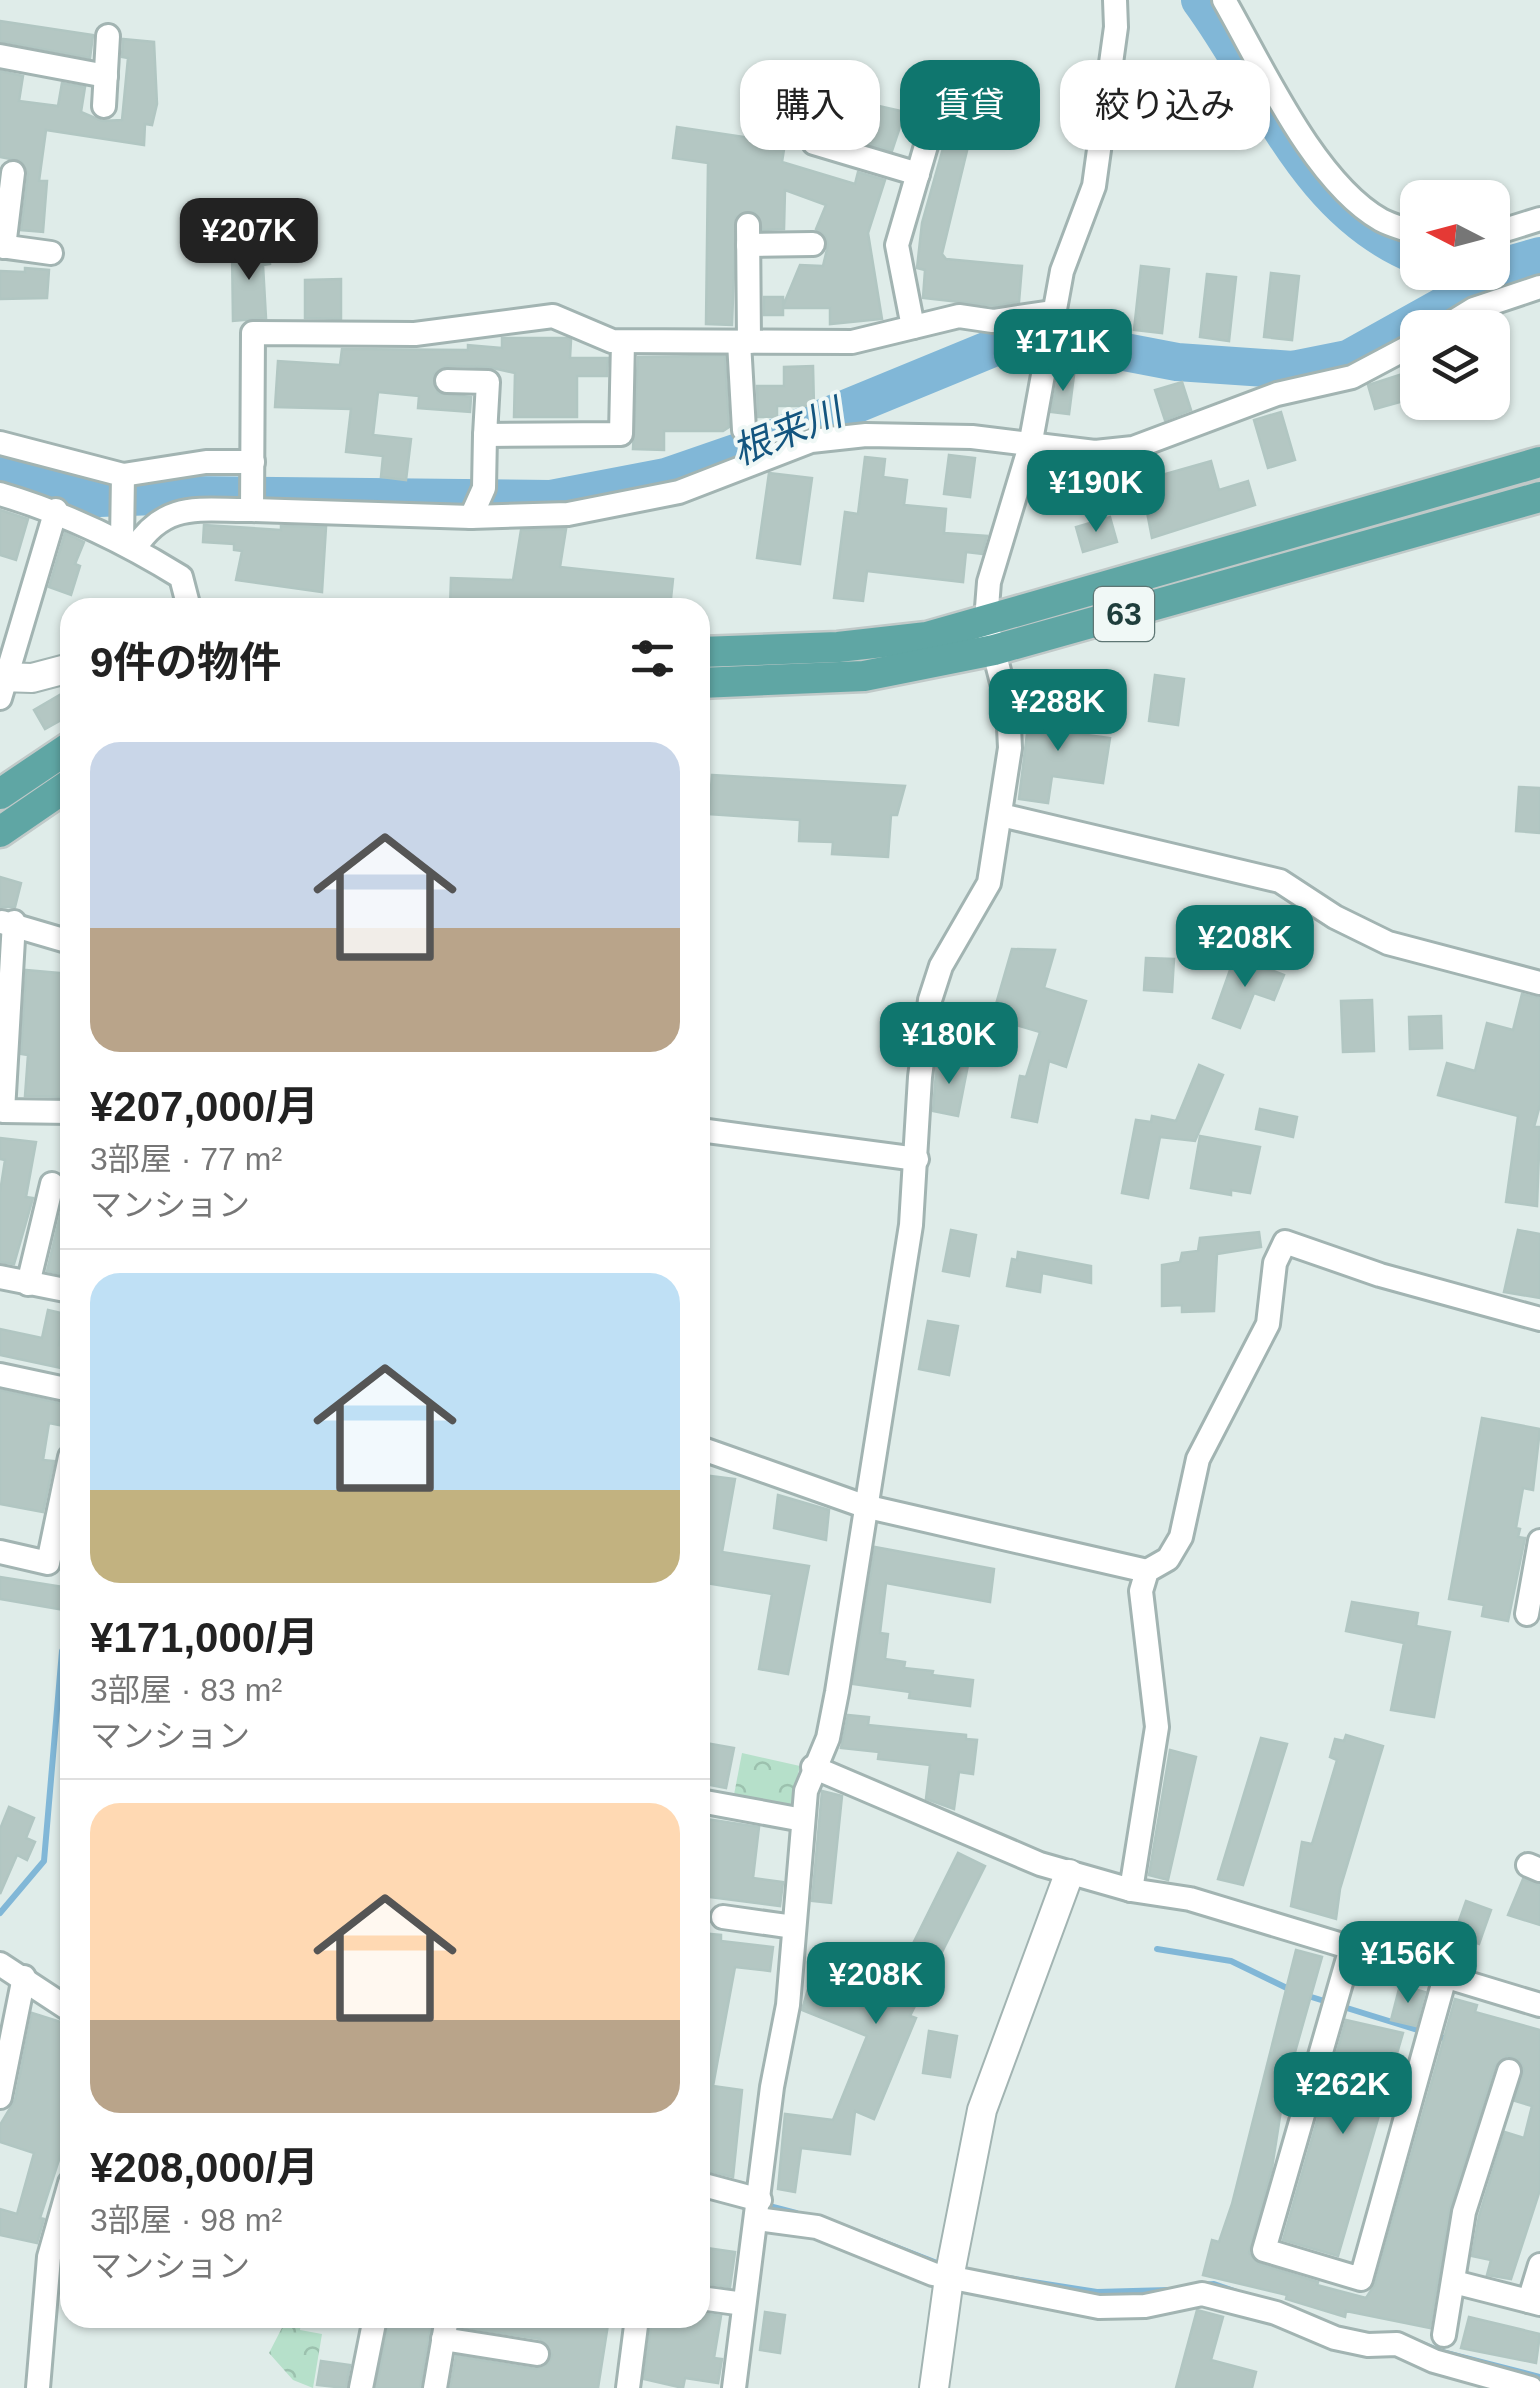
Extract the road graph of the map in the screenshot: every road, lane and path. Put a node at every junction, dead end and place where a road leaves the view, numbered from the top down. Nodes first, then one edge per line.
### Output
1 (1115, 0) edge
2 (1224, 0) edge
3 (108, 36) dead end
4 (0, 56) edge
5 (106, 76) junction
6 (104, 106) dead end
7 (835, 150) edge
8 (925, 150) edge
9 (12, 173) dead end
10 (918, 174) junction
11 (1540, 219) edge
12 (1400, 227) edge
13 (1510, 228) edge
14 (813, 244) dead end
15 (2, 246) edge
16 (51, 253) dead end
17 (1540, 287) edge
18 (1474, 310) edge
19 (1051, 318) junction
20 (912, 328) junction
21 (623, 342) junction
22 (744, 342) junction
23 (1400, 352) edge
24 (446, 381) dead end
25 (744, 430) dead end
26 (485, 435) junction
27 (0, 443) edge
28 (1030, 446) junction
29 (253, 462) junction
30 (1540, 462) edge
31 (123, 478) junction
32 (0, 494) edge
33 (1540, 497) edge
34 (56, 510) junction
35 (252, 510) junction
36 (471, 517) junction
37 (126, 537) junction
38 (187, 598) edge
39 (986, 620) junction
40 (994, 650) junction
41 (710, 652) edge
42 (60, 671) edge
43 (710, 682) edge
44 (2, 684) edge
45 (60, 753) edge
46 (60, 791) edge
47 (0, 794) edge
48 (1001, 815) junction
49 (0, 832) edge
50 (7, 922) edge
51 (60, 939) edge
52 (1540, 983) edge
53 (60, 1112) edge
54 (710, 1131) edge
55 (917, 1159) junction
56 (52, 1184) dead end
57 (0, 1276) edge
58 (28, 1284) junction
59 (60, 1289) edge
60 (1540, 1318) edge
61 (0, 1375) edge
62 (60, 1388) edge
63 (710, 1452) edge
64 (60, 1505) edge
65 (864, 1506) junction
66 (1540, 1541) edge
67 (0, 1552) edge
68 (1148, 1571) junction
69 (1526, 1614) dead end
70 (813, 1767) junction
71 (710, 1803) edge
72 (803, 1820) junction
73 (1069, 1874) junction
74 (1131, 1890) junction
75 (723, 1917) dead end
76 (794, 1927) junction
77 (1351, 1948) junction
78 (0, 1964) edge
79 (24, 1977) junction
80 (1445, 1977) junction
81 (60, 2003) edge
82 (1540, 2005) edge
83 (1509, 2071) dead end
84 (0, 2097) edge
85 (710, 2188) edge
86 (759, 2209) junction
87 (60, 2218) edge
88 (1540, 2266) edge
89 (949, 2278) junction
90 (1454, 2282) junction
91 (710, 2299) edge
92 (1535, 2303) edge
93 (744, 2304) junction
94 (373, 2328) edge
95 (445, 2328) edge
96 (636, 2328) edge
97 (1444, 2336) dead end
98 (537, 2354) dead end
99 (38, 2388) edge
100 (361, 2388) edge
101 (435, 2388) edge
102 (628, 2388) edge
103 (734, 2388) edge
104 (934, 2388) edge
105 (1530, 2388) edge

1 - 19 street
2 - 12 street
3 - 5 street
4 - 5 street
5 - 6 street
7 - 10 street
8 - 10 street
9 - 15 street
10 - 20 street
11 - 13 street
14 - 22 street
15 - 16 street
17 - 18 street
19 - 20 street
19 - 28 street
20 - 22 street
21 - 22 street
21 - 26 street
21 - 29 street
22 - 25 street
23 - 28 street
24 - 26 street
26 - 36 street
27 - 31 street
28 - 36 street
28 - 39 street
29 - 31 street
29 - 35 street
30 - 39 main road, 63
31 - 37 street
32 - 34 street
33 - 40 main road, 63
34 - 37 street
34 - 44 street
35 - 36 street
35 - 37 street
37 - 38 street
39 - 40 street
39 - 41 main road, 63
40 - 43 main road, 63
40 - 48 street
42 - 44 street
45 - 47 main road
46 - 49 main road
48 - 52 street
48 - 55 street
50 - 51 street
50 - 53 street
54 - 55 street
55 - 65 street
56 - 58 street
57 - 58 street
58 - 59 street
60 - 68 street
61 - 62 street
63 - 65 street
64 - 67 street
65 - 68 street
65 - 70 street
66 - 69 street
68 - 74 street
70 - 72 street
70 - 73 street
71 - 72 street
72 - 76 street
73 - 74 street
73 - 89 street
74 - 77 street
75 - 76 street
76 - 86 street
77 - 80 street
77 - 80 street
78 - 79 street
79 - 81 street
79 - 84 street
80 - 82 street
83 - 90 street
85 - 86 street
86 - 89 street
86 - 93 street
87 - 99 street
88 - 92 street
89 - 104 street
89 - 105 street
90 - 92 street
90 - 97 street
91 - 93 street
93 - 103 street
94 - 100 street
95 - 98 street
95 - 101 street
96 - 102 street

